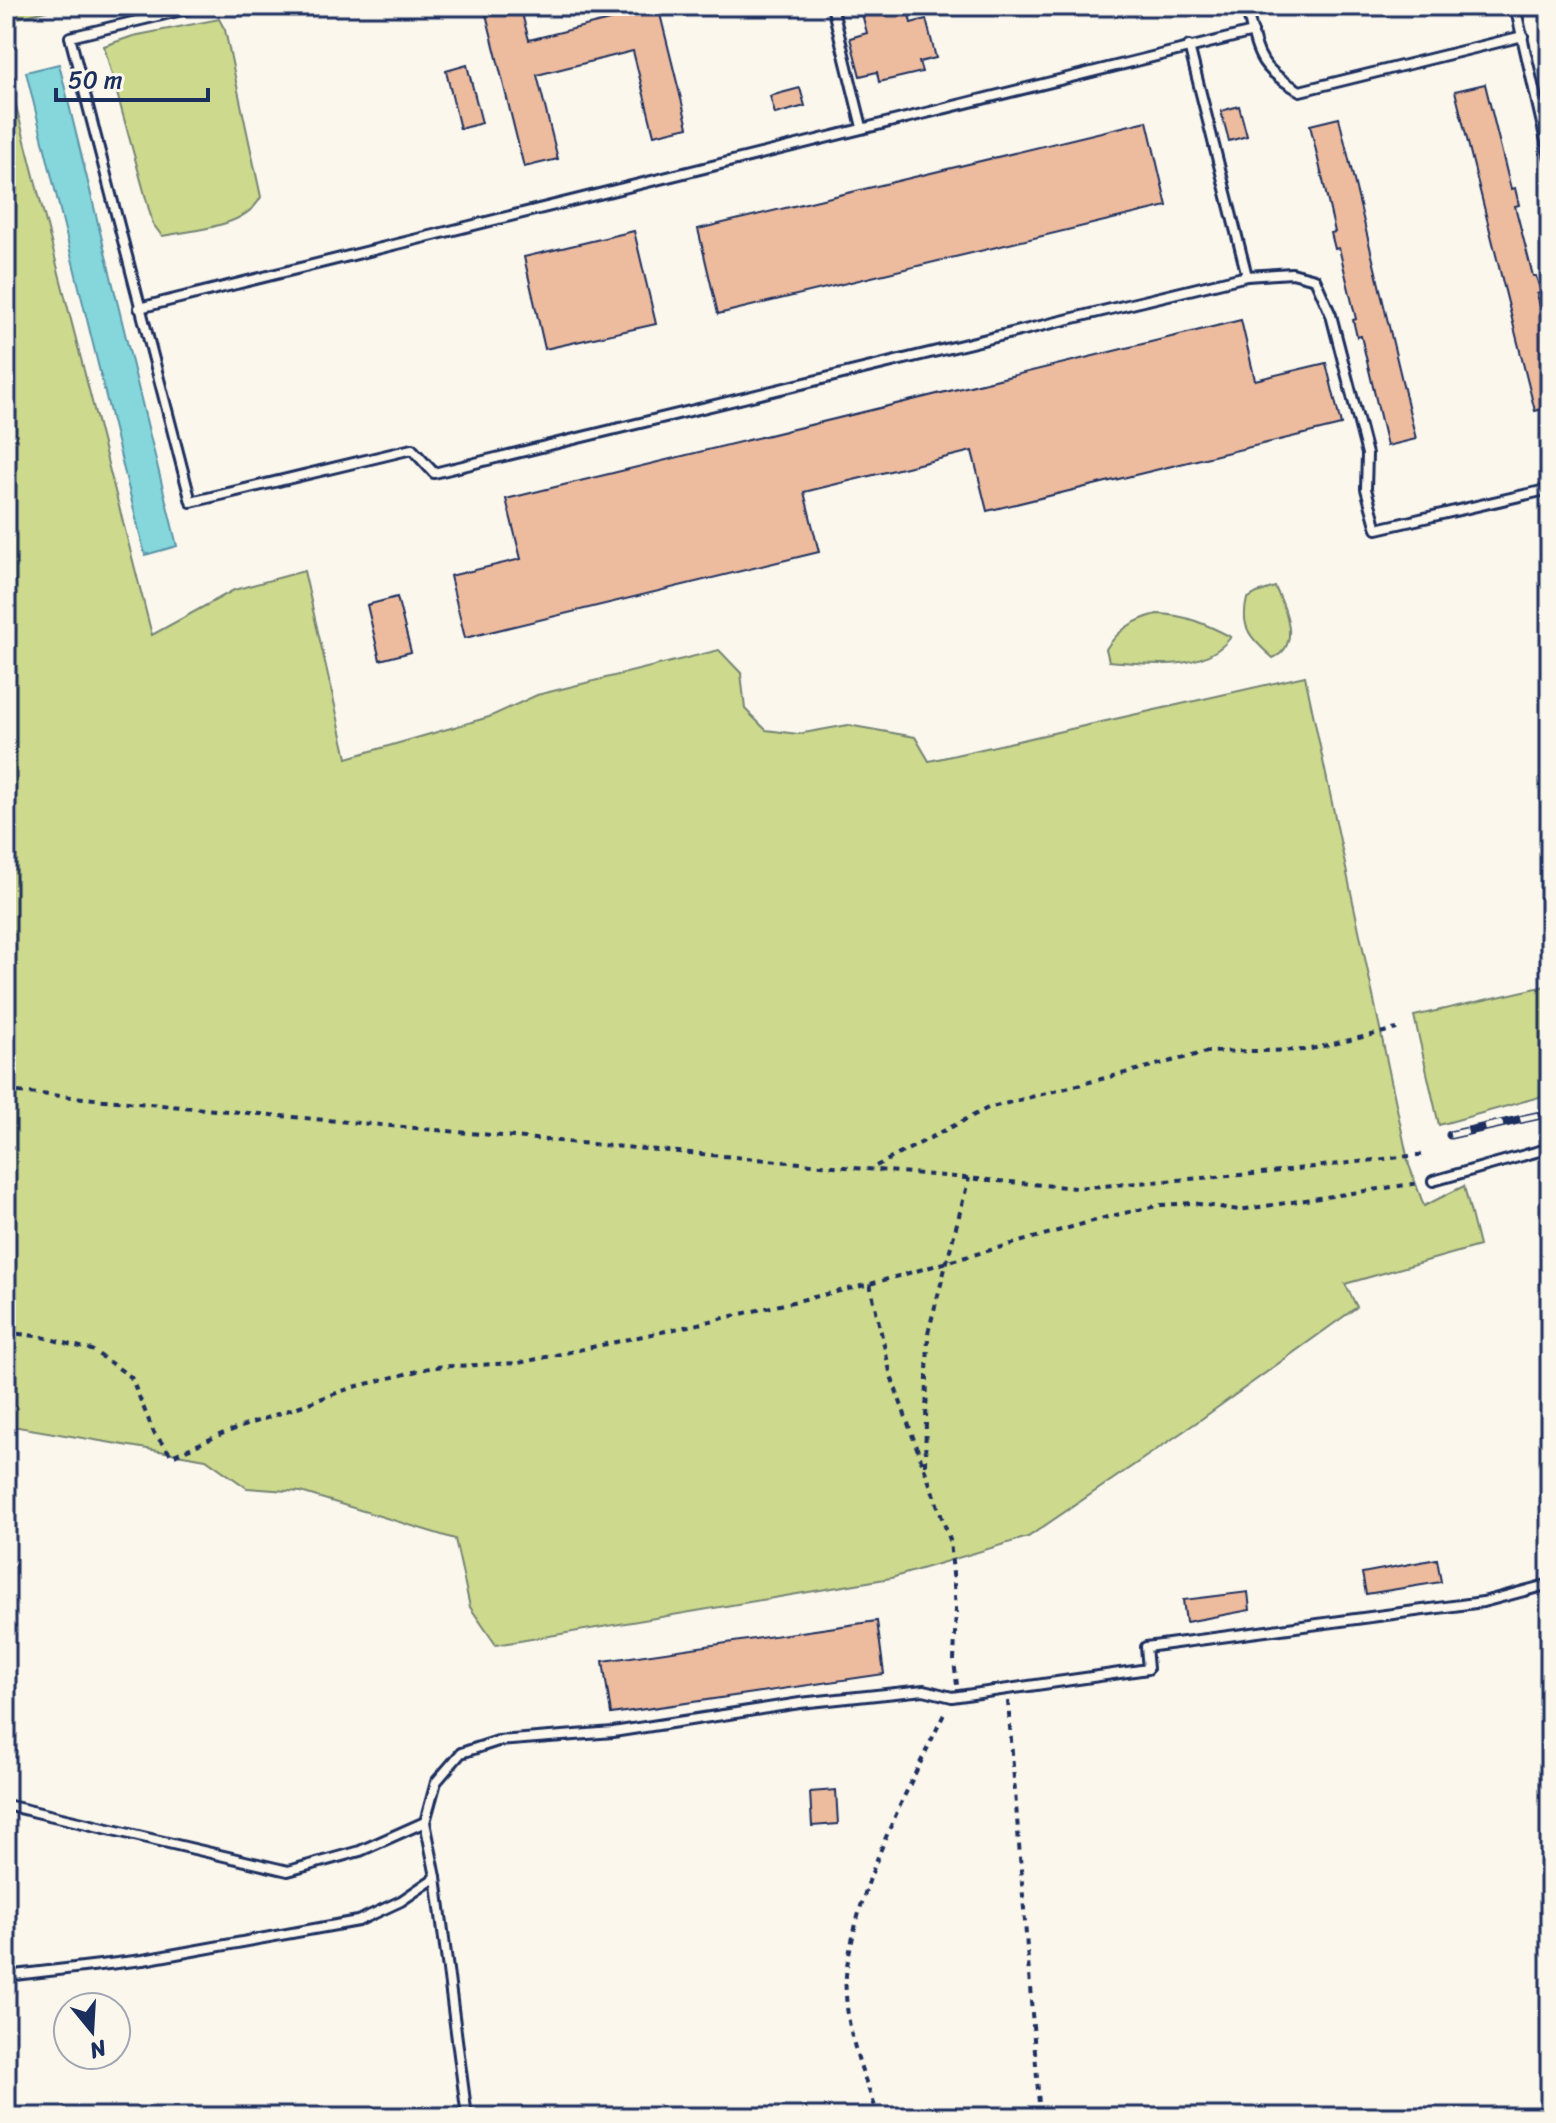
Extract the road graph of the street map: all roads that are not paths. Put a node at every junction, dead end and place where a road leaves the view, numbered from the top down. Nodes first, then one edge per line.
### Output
1 (199, 6) edge
2 (832, 6) edge
3 (1246, 6) edge
4 (1515, 6) edge
5 (1253, 32) junction
6 (1523, 36) junction
7 (1189, 46) junction
8 (862, 127) junction
9 (1550, 159) edge
10 (1247, 276) junction
11 (139, 308) junction
12 (1550, 489) edge
13 (1550, 1148) edge
14 (1433, 1181) road end
15 (1550, 1584) edge
16 (6, 1805) edge
17 (425, 1822) junction
18 (436, 1877) junction
19 (6, 1976) edge
20 (467, 2117) edge

1 - 11 lane
2 - 8 lane
3 - 5 lane
4 - 6 lane
5 - 6 lane
5 - 7 lane
6 - 9 lane
7 - 8 lane
7 - 10 lane
8 - 11 lane
10 - 11 lane
10 - 12 lane
13 - 14 lane
15 - 17 lane
16 - 17 lane
17 - 18 lane
18 - 19 lane
18 - 20 lane

